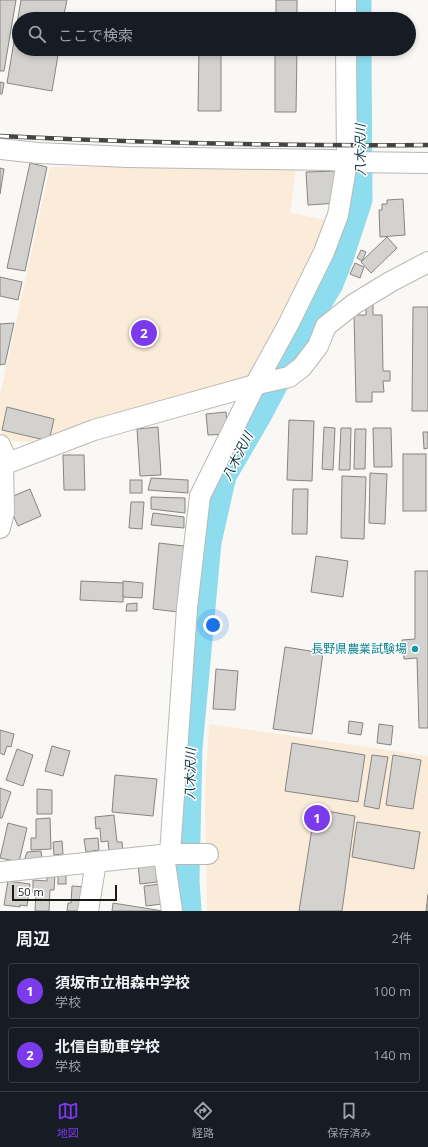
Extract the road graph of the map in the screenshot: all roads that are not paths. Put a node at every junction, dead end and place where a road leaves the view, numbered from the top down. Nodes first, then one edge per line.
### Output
1 (346, 0) edge
2 (346, 12) edge
3 (346, 56) edge
4 (0, 149) edge
5 (347, 162) junction
6 (428, 163) edge
7 (428, 262) edge
8 (258, 384) junction
9 (0, 445) edge
10 (4, 465) edge
11 (0, 528) edge
12 (208, 854) dead end
13 (167, 855) junction
14 (96, 862) junction
15 (0, 872) edge
16 (88, 911) edge
17 (172, 911) edge

1 - 2 street
3 - 5 street
4 - 5 street
5 - 6 street
5 - 8 street
7 - 8 street
8 - 10 street
8 - 13 street
9 - 10 street
10 - 11 street
12 - 13 street
13 - 14 street
13 - 17 street
14 - 15 street
14 - 16 street

